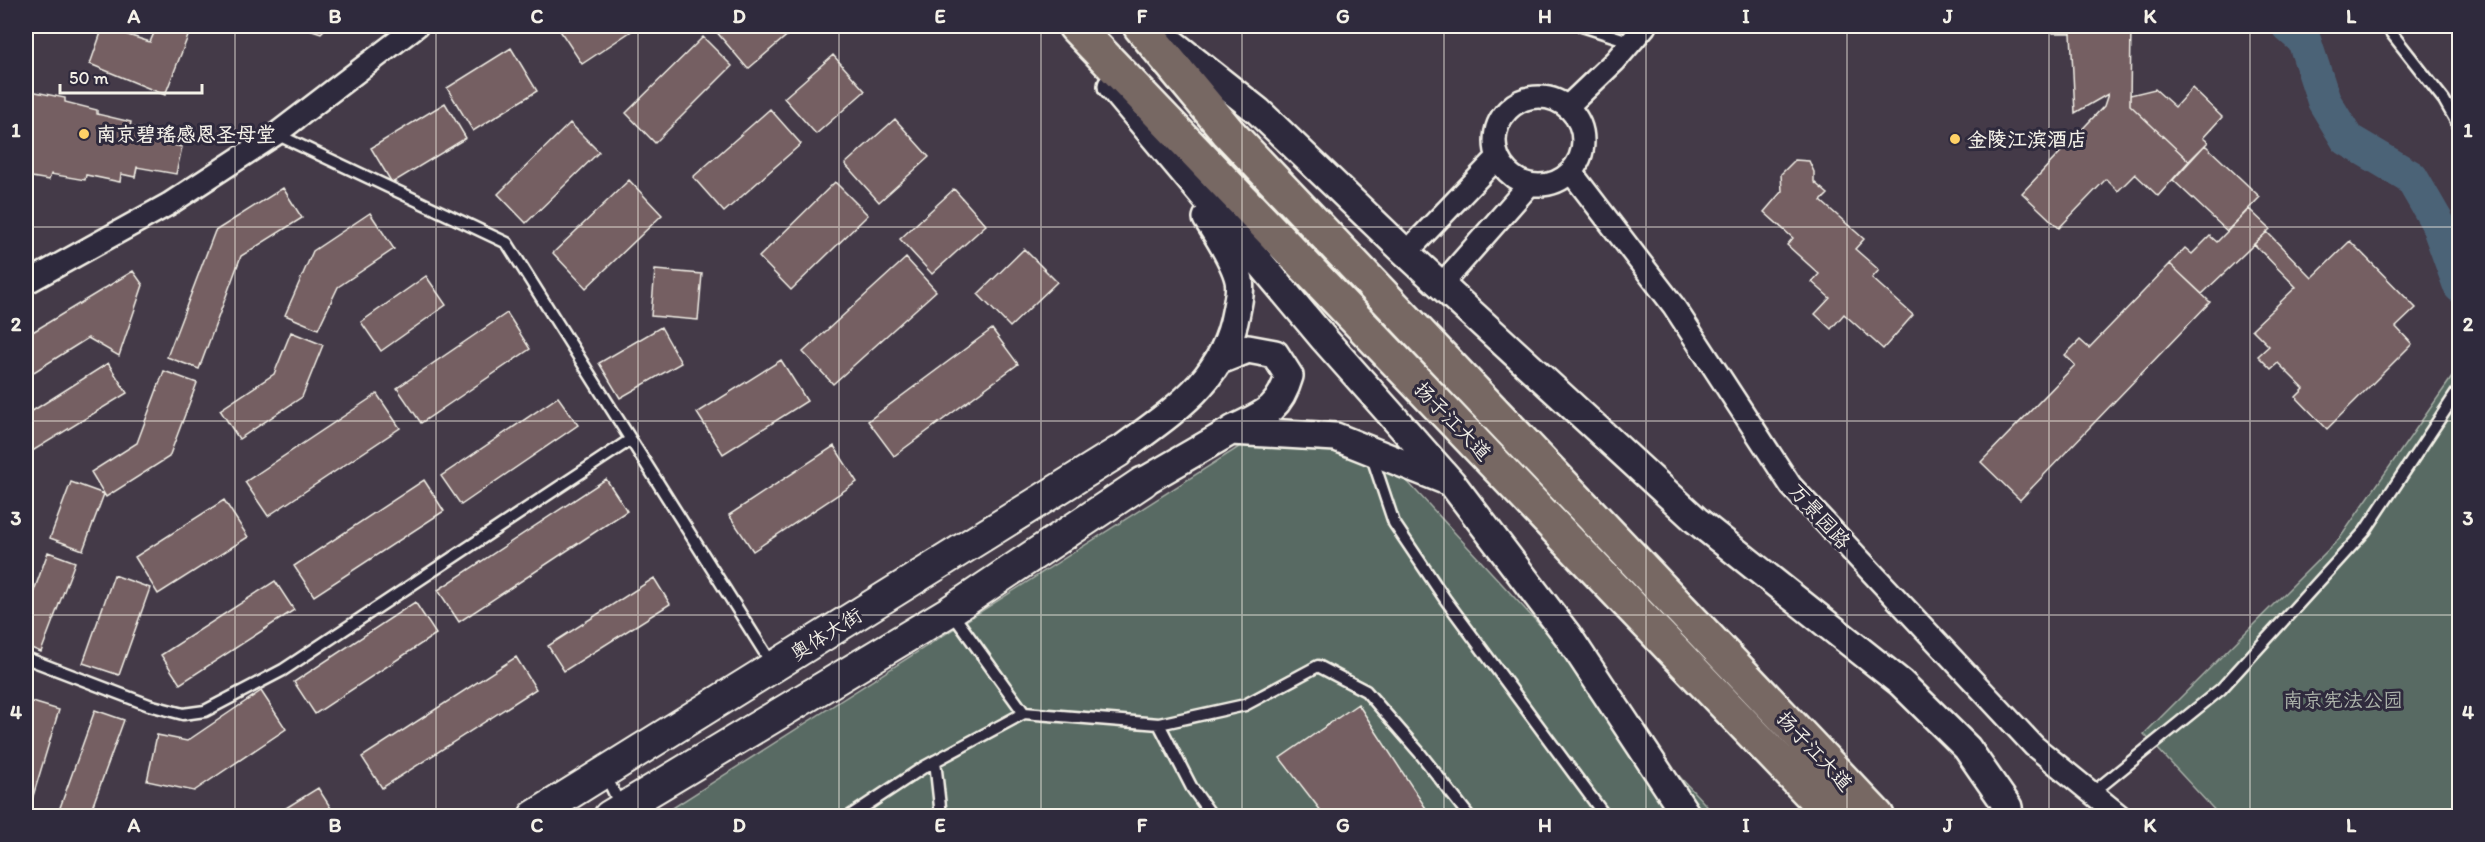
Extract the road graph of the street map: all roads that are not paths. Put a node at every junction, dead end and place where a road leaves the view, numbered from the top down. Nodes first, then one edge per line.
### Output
1 (417, 26) edge
2 (1061, 26) edge
3 (1075, 26) edge
4 (1140, 26) edge
5 (1150, 26) edge
6 (1582, 26) edge
7 (2386, 26) edge
8 (1639, 34) edge
9 (1567, 107) junction
10 (2460, 128) edge
11 (1149, 129) junction
12 (276, 134) junction
13 (1498, 157) junction
14 (1570, 172) junction
15 (1530, 184) junction
16 (1406, 253) junction
17 (26, 283) edge
18 (1442, 284) junction
19 (1220, 360) junction
20 (2460, 388) edge
21 (1231, 431) junction
22 (630, 440) junction
23 (1370, 451) junction
24 (1118, 452) joint
25 (1143, 482) joint
26 (1450, 482) junction
27 (950, 610) junction
28 (26, 658) edge
29 (774, 667) junction
30 (1024, 713) junction
31 (1159, 724) junction
32 (935, 761) junction
33 (605, 773) junction
34 (2091, 794) junction
35 (564, 808) edge
36 (618, 814) edge
37 (534, 816) edge
38 (850, 816) edge
39 (941, 816) edge
40 (1212, 816) edge
41 (1469, 816) edge
42 (1605, 816) edge
43 (1687, 816) edge
44 (1832, 816) edge
45 (1877, 816) edge
46 (2009, 816) edge
47 (2120, 816) edge

1 - 12 street
2 - 11 street
3 - 44 highway, 扬子江大道
4 - 45 highway, 扬子江大道
5 - 16 street
6 - 8 lane
7 - 10 lane
8 - 9 street
9 - 13 street
9 - 14 street
11 - 19 street
11 - 26 street
12 - 17 street
12 - 22 lane
13 - 15 street
13 - 16 street
14 - 15 street
14 - 34 street, 万景园路
15 - 18 street
16 - 18 street
18 - 46 street
19 - 21 street
19 - 24 street
20 - 34 lane
21 - 23 street
21 - 25 street
22 - 28 lane
22 - 29 lane
23 - 26 street
23 - 42 lane
24 - 29 main road, 奥体大街
25 - 27 main road
26 - 43 street
27 - 30 lane
27 - 36 main road
29 - 33 main road, 奥体大街
30 - 31 lane
30 - 32 lane
31 - 40 lane
31 - 41 lane
32 - 38 lane
32 - 39 lane
33 - 35 main road, 奥体大街
33 - 36 lane
34 - 47 street, 万景园路
35 - 37 main road, 奥体大街

